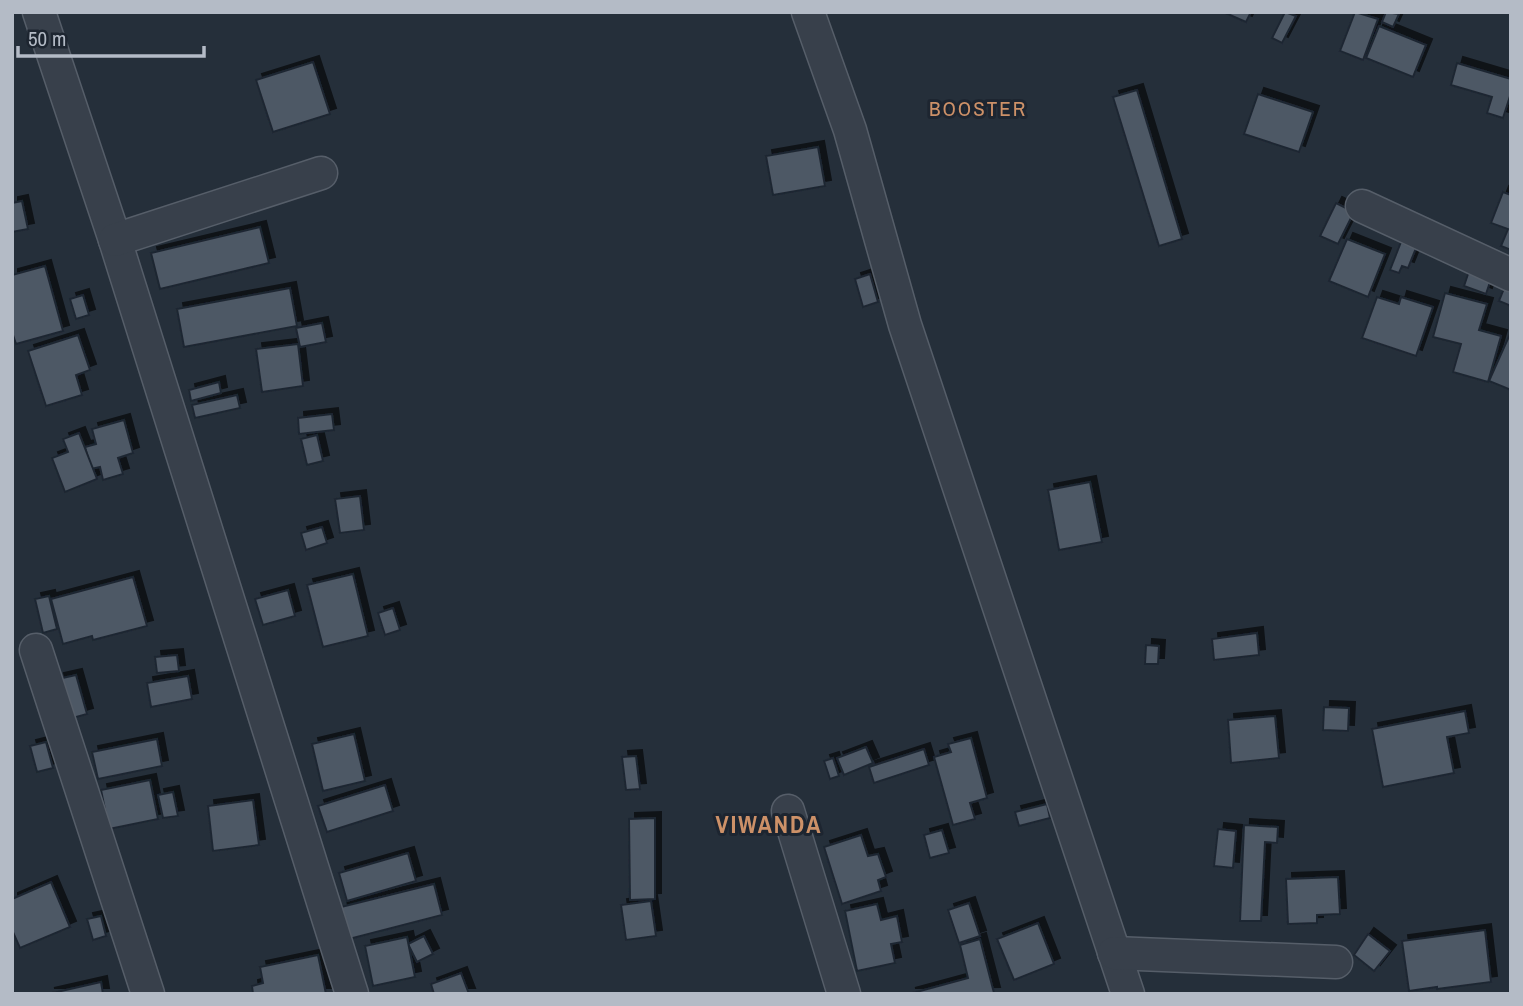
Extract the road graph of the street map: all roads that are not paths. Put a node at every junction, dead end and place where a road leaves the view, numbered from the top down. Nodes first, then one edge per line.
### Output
1 (39, 12) edge
2 (808, 12) edge
3 (321, 173) dead end
4 (1362, 206) dead end
5 (115, 240) junction
6 (1511, 275) edge
7 (36, 650) dead end
8 (788, 811) dead end
9 (1114, 953) junction
10 (1336, 962) dead end
11 (148, 994) edge
12 (352, 994) edge
13 (844, 994) edge
14 (1128, 994) edge

1 - 5 street
2 - 9 street
3 - 5 street
4 - 6 street
5 - 12 street
7 - 11 street
8 - 13 street
9 - 10 street
9 - 14 street

